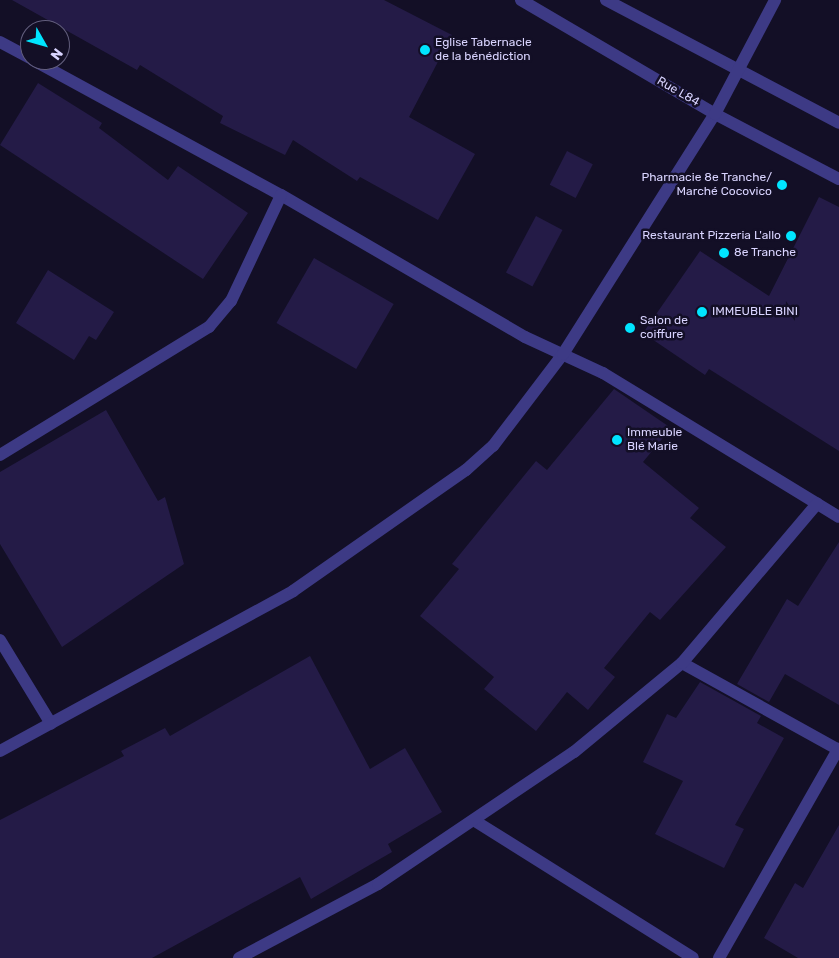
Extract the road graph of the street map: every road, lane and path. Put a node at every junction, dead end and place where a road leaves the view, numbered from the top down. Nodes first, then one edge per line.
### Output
1 (521, 0) edge
2 (606, 0) edge
3 (775, 0) edge
4 (0, 42) edge
5 (20, 53) edge
6 (738, 68) junction
7 (51, 70) edge
8 (715, 114) junction
9 (839, 123) edge
10 (839, 179) edge
11 (282, 195) junction
12 (563, 354) junction
13 (0, 455) edge
14 (817, 504) junction
15 (839, 517) edge
16 (0, 640) edge
17 (682, 663) junction
18 (51, 724) junction
19 (838, 749) edge
20 (0, 751) edge
21 (475, 821) junction
22 (246, 957) edge
23 (694, 958) edge
24 (719, 958) edge

1 - 8 street, Rue L84
2 - 6 street
3 - 6 street
4 - 5 street
6 - 8 street
6 - 9 street
7 - 11 street
8 - 10 street, Rue L84
8 - 12 street
11 - 12 street
11 - 13 street
12 - 14 street
12 - 18 street
14 - 15 street
14 - 17 street
16 - 18 street
17 - 19 street
17 - 21 street
18 - 20 street
19 - 24 street
21 - 22 street
21 - 23 street

